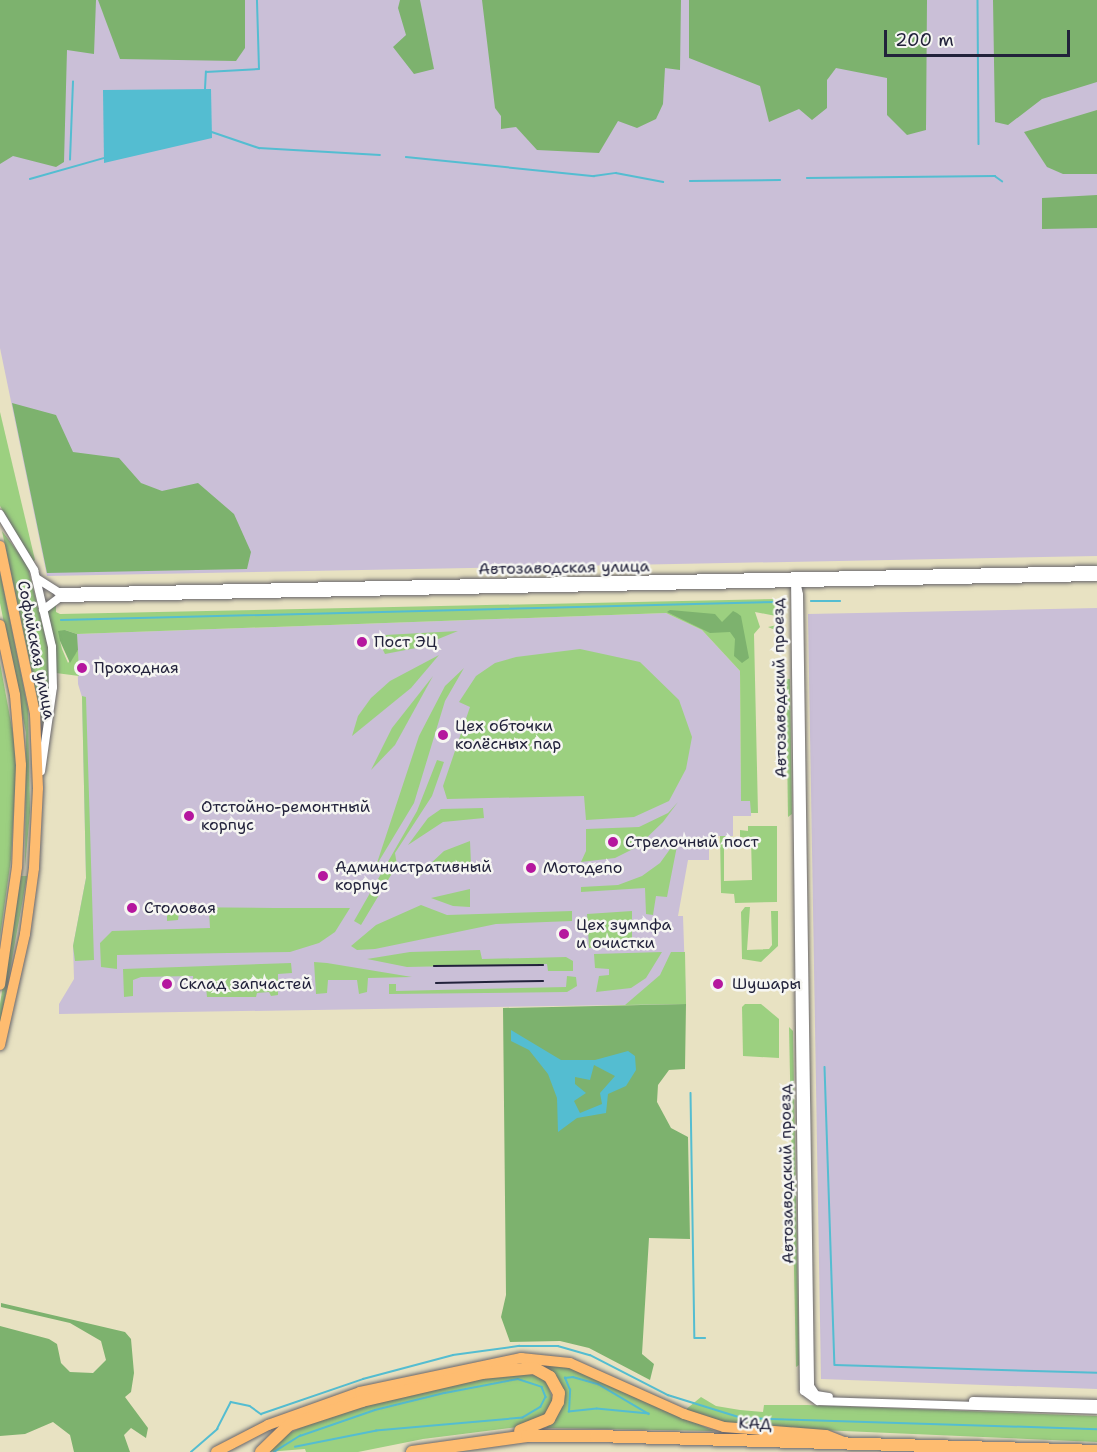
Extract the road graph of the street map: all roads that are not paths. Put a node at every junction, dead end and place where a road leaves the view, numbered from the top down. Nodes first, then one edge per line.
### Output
1 (0, 514) edge
2 (0, 546) edge
3 (1097, 570) edge
4 (1097, 577) edge
5 (36, 578) junction
6 (795, 581) junction
7 (43, 610) junction
8 (0, 625) edge
9 (3, 646) edge
10 (38, 788) junction
11 (17, 867) junction
12 (34, 868) junction
13 (2, 973) edge
14 (0, 985) edge
15 (0, 1045) edge
16 (1097, 1404) edge
17 (1097, 1410) edge
18 (495, 1439) junction
19 (852, 1445) junction
20 (1097, 1451) edge
21 (216, 1452) edge
22 (261, 1452) edge
23 (412, 1452) edge

1 - 5 street
2 - 10 main road, Софийская улица
3 - 6 street, Автозаводская улица
4 - 6 street, Автозаводская улица
5 - 6 street, Автозаводская улица
5 - 7 street
6 - 7 street, Автозаводская улица
6 - 16 street, Автозаводский проезд
6 - 17 street, Автозаводский проезд
7 - 10 street
8 - 9 main road, Софийская улица
9 - 11 main road, Софийская улица
10 - 12 main road, Софийская улица
11 - 12 main road
11 - 13 main road, Софийская улица
12 - 15 main road, Софийская улица
13 - 14 main road, Софийская улица
18 - 19 highway, КАД
18 - 22 highway
18 - 23 highway, КАД
19 - 20 highway, КАД
19 - 21 main road

